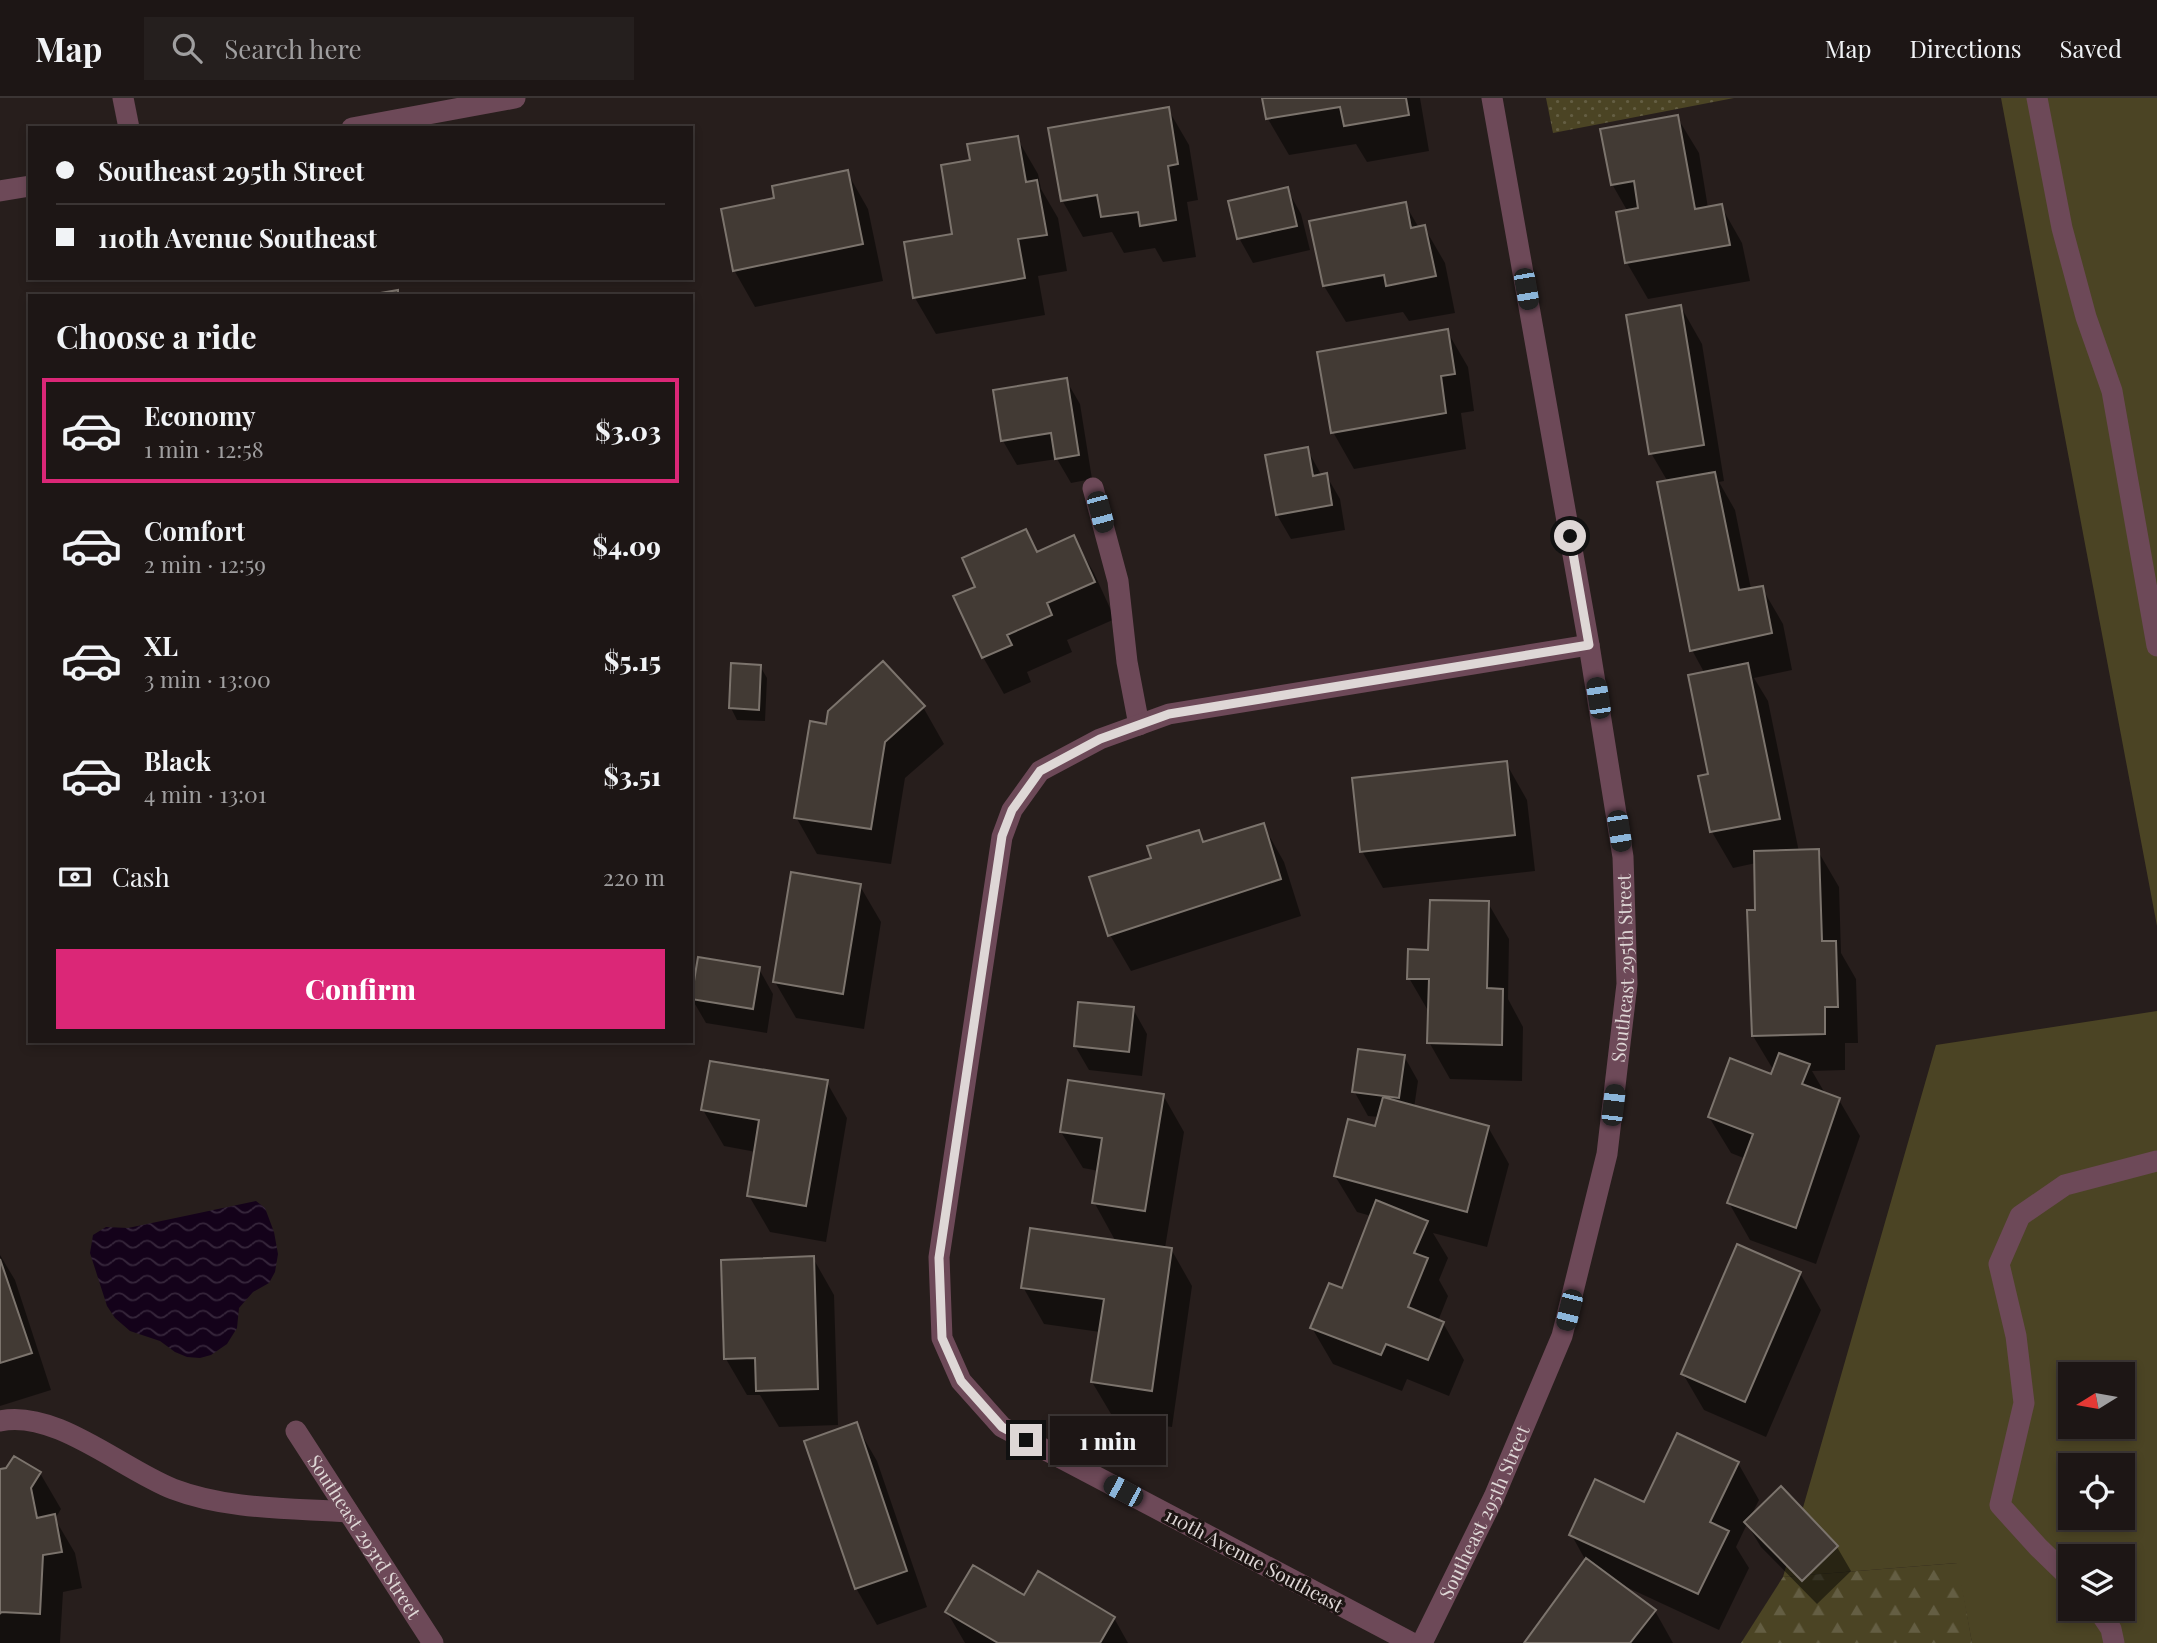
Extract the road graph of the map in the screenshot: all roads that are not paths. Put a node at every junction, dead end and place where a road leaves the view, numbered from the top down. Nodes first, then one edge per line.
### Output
1 (123, 98) edge
2 (514, 98) edge
3 (1492, 98) edge
4 (2037, 98) edge
5 (129, 126) edge
6 (363, 126) edge
7 (28, 186) edge
8 (0, 191) edge
9 (1093, 488) dead end
10 (1589, 645) junction
11 (2157, 646) edge
12 (1139, 725) junction
13 (2157, 1161) edge
14 (0, 1421) edge
15 (296, 1431) dead end
16 (348, 1512) junction
17 (2058, 1566) edge
18 (2105, 1621) edge
19 (433, 1643) edge
20 (1412, 1643) edge
21 (1422, 1643) edge
22 (2114, 1643) edge

1 - 5 street
2 - 6 street
3 - 10 street, Southeast 295th Street
4 - 11 street
7 - 8 street
9 - 12 street
10 - 12 street
10 - 21 street, Southeast 295th Street
12 - 20 street, 110th Avenue Southeast
13 - 17 street
14 - 16 street
15 - 16 street, Southeast 293rd Street
16 - 19 street, Southeast 293rd Street
18 - 22 street

